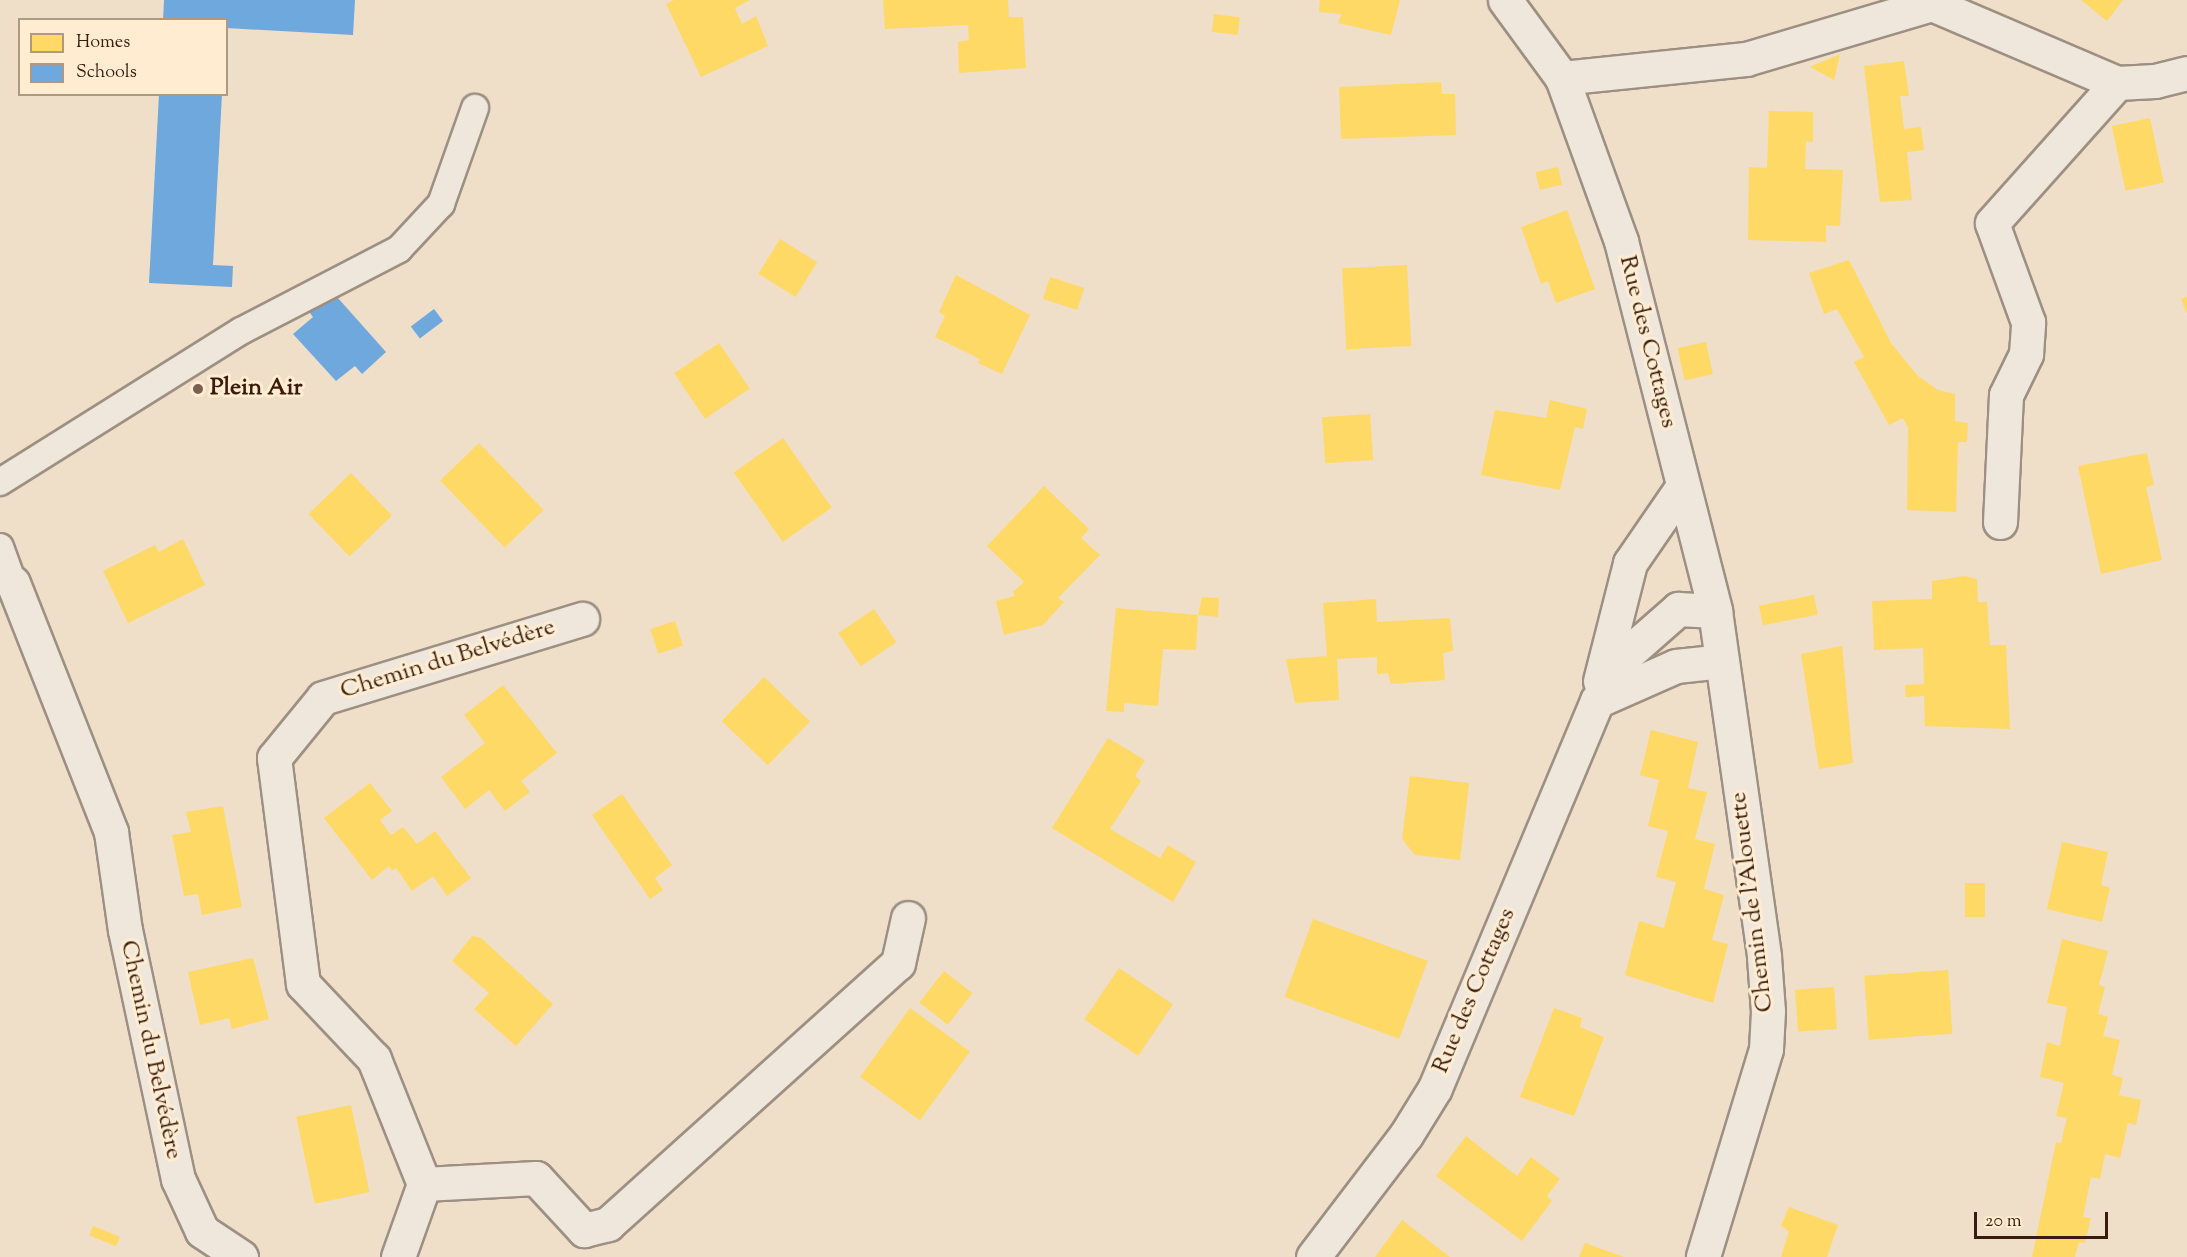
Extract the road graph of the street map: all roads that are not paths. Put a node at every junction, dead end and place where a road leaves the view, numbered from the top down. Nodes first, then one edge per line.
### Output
1 (1505, 0) edge
2 (2187, 73) edge
3 (1562, 78) junction
4 (2117, 83) junction
5 (475, 108) dead end
6 (0, 483) edge
7 (1683, 486) junction
8 (2000, 522) dead end
9 (0, 547) edge
10 (13, 583) joint
11 (1715, 611) junction
12 (582, 619) dead end
13 (1722, 661) junction
14 (1597, 701) junction
15 (908, 918) dead end
16 (424, 1184) junction
17 (241, 1257) edge
18 (398, 1257) edge
19 (1313, 1257) edge
20 (1703, 1257) edge

1 - 3 street
2 - 4 street
3 - 4 street
3 - 7 street, Rue des Cottages
4 - 8 street
5 - 6 lane
7 - 11 street, Rue des Cottages
7 - 14 street
9 - 10 lane
10 - 17 street, Chemin du Belvédère
11 - 13 street, Chemin de l'Alouette
11 - 14 street
12 - 16 street, Chemin du Belvédère
13 - 14 street
13 - 20 street, Chemin de l'Alouette
14 - 19 street, Rue des Cottages
15 - 16 street
16 - 18 street

